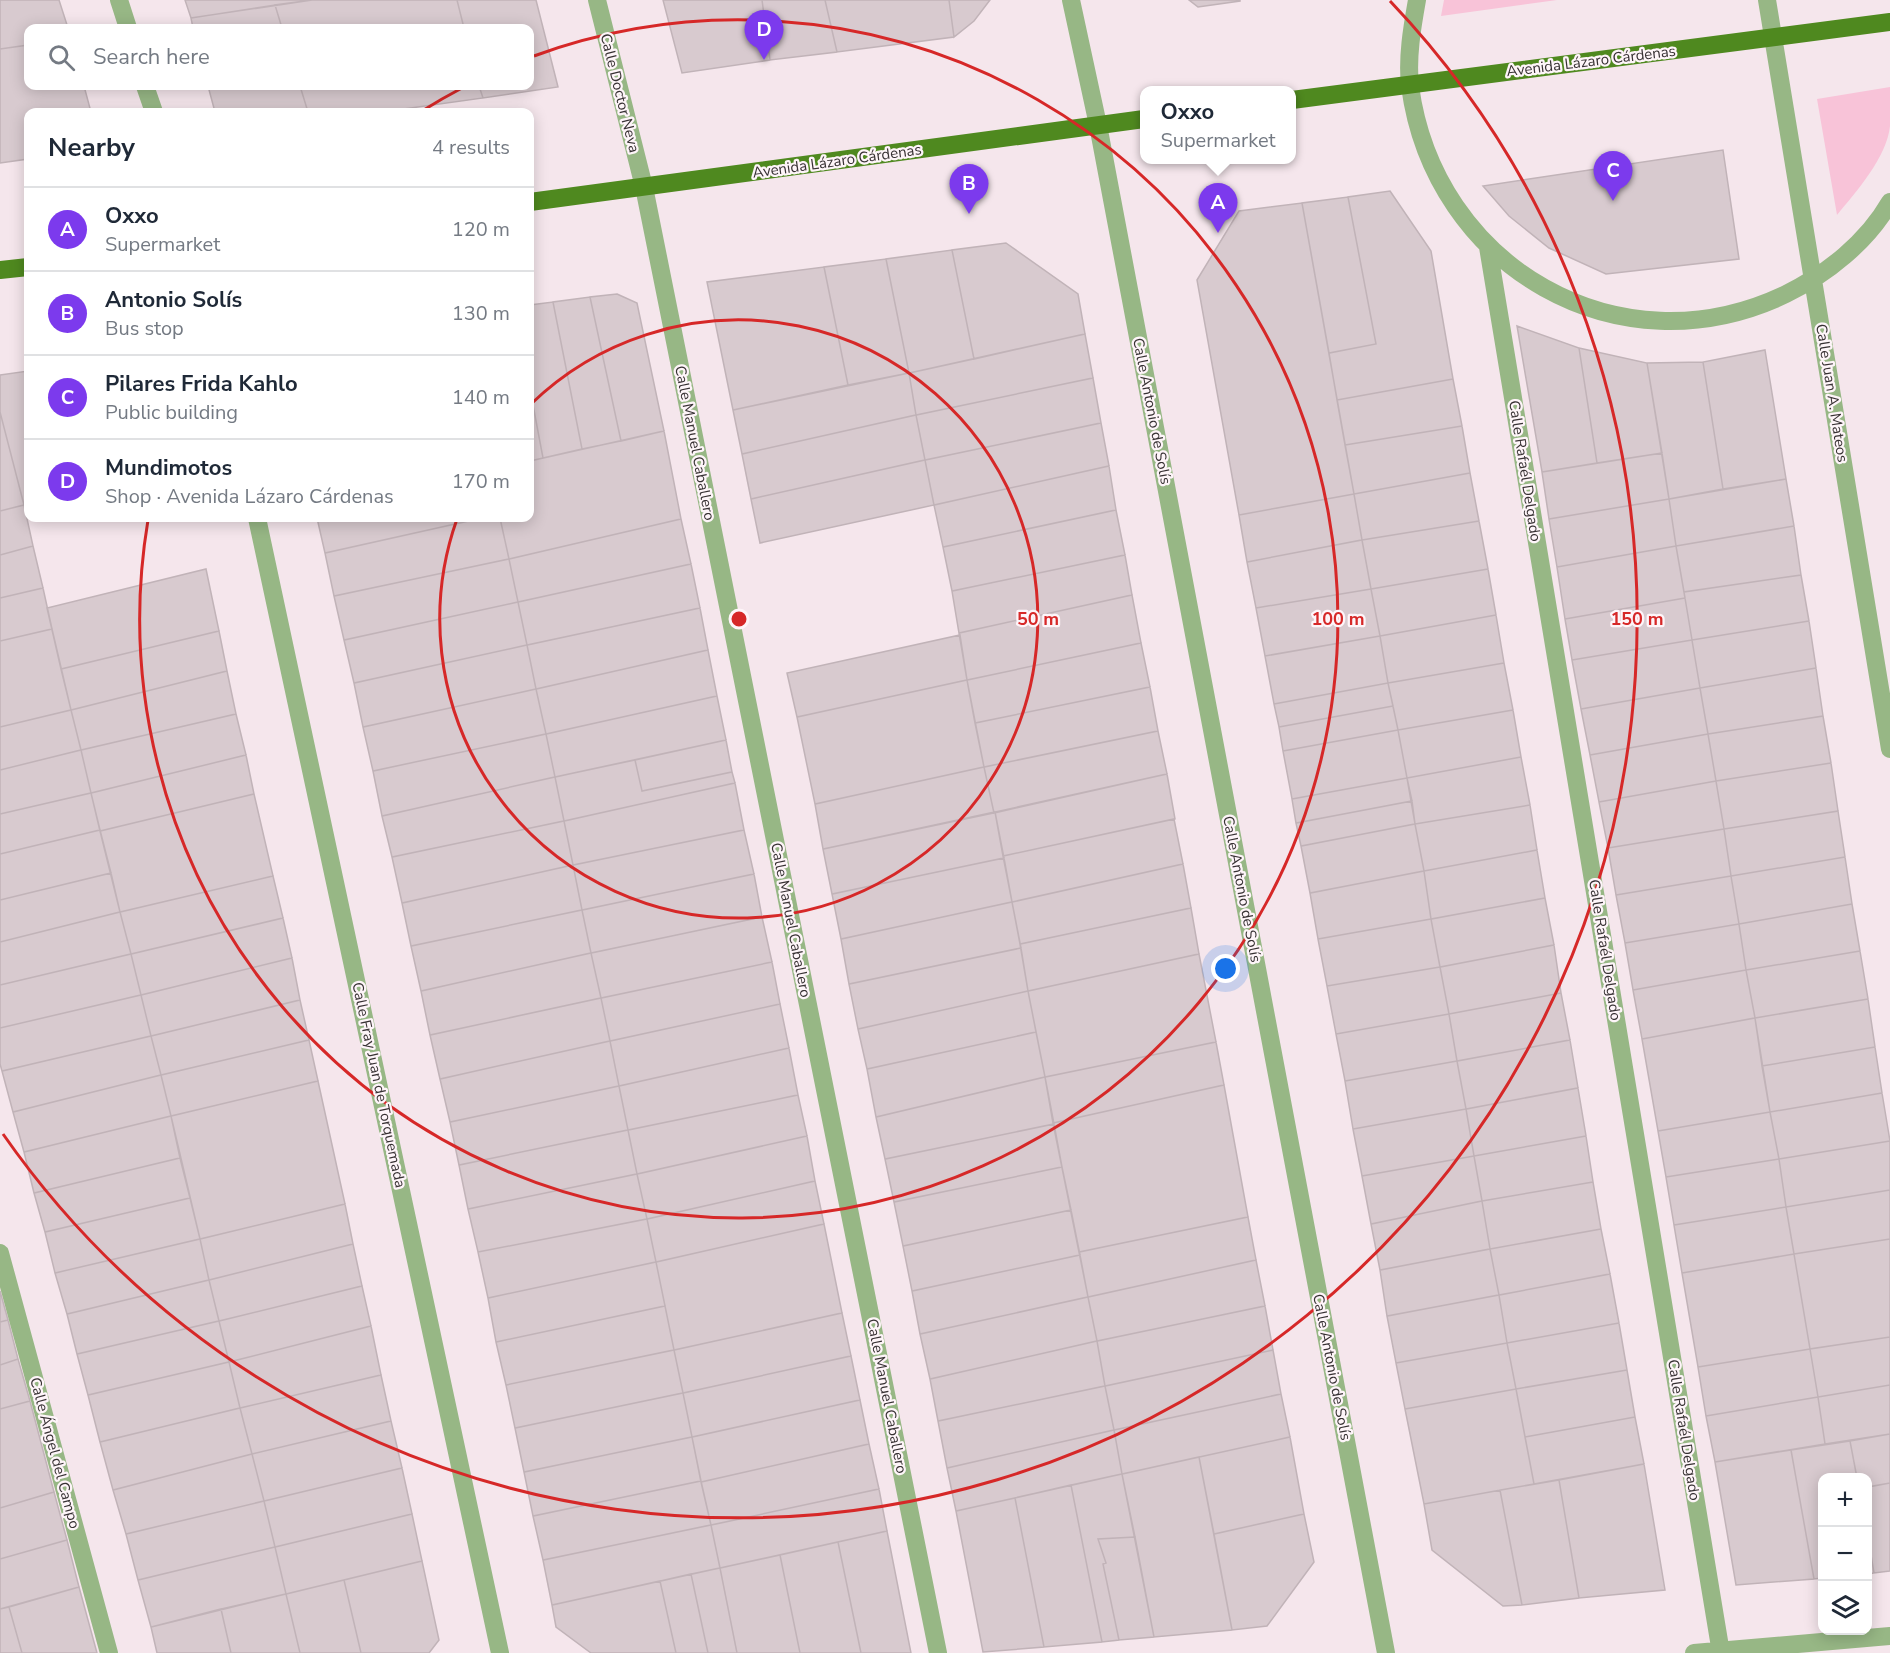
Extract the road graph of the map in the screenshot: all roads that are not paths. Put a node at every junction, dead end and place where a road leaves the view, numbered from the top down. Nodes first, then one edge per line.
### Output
1 (119, 0) edge
2 (597, 0) edge
3 (1071, 0) edge
4 (1417, 0) edge
5 (1767, 0) edge
6 (1890, 22) edge
7 (127, 24) edge
8 (1773, 37) junction
9 (1410, 85) junction
10 (147, 90) edge
11 (1296, 99) edge
12 (153, 108) edge
13 (1140, 120) edge
14 (1098, 125) junction
15 (644, 187) junction
16 (534, 201) edge
17 (1890, 202) edge
18 (1488, 247) junction
19 (24, 267) edge
20 (0, 270) edge
21 (1813, 281) junction
22 (258, 522) edge
23 (1890, 749) edge
24 (0, 1253) edge
25 (1890, 1636) edge
26 (1721, 1652) edge
27 (109, 1653) edge
28 (501, 1653) edge
29 (938, 1653) edge
30 (1386, 1653) edge
31 (1694, 1653) edge

1 - 7 street
2 - 15 street, Calle Doctor Neva
3 - 14 street, Calle Antonio de Solís
4 - 9 street
5 - 8 street, Calle Juan A. Mateos
6 - 8 main road, Avenida Lázaro Cárdenas
8 - 9 main road, Avenida Lázaro Cárdenas
8 - 21 street, Calle Juan A. Mateos
9 - 11 main road, Avenida Lázaro Cárdenas
9 - 18 street
10 - 12 street
13 - 14 main road, Avenida Lázaro Cárdenas
14 - 15 main road, Avenida Lázaro Cárdenas
14 - 30 street, Calle Antonio de Solís
15 - 16 main road, Avenida Lázaro Cárdenas
15 - 29 street, Calle Manuel Caballero
17 - 21 street
18 - 21 street
18 - 26 street, Calle Rafaél Delgado
19 - 20 main road
21 - 23 street, Calle Juan A. Mateos
22 - 28 street, Calle Fray Juan de Torquemada
24 - 27 street, Calle Ángel del Campo
25 - 26 street
26 - 31 street

